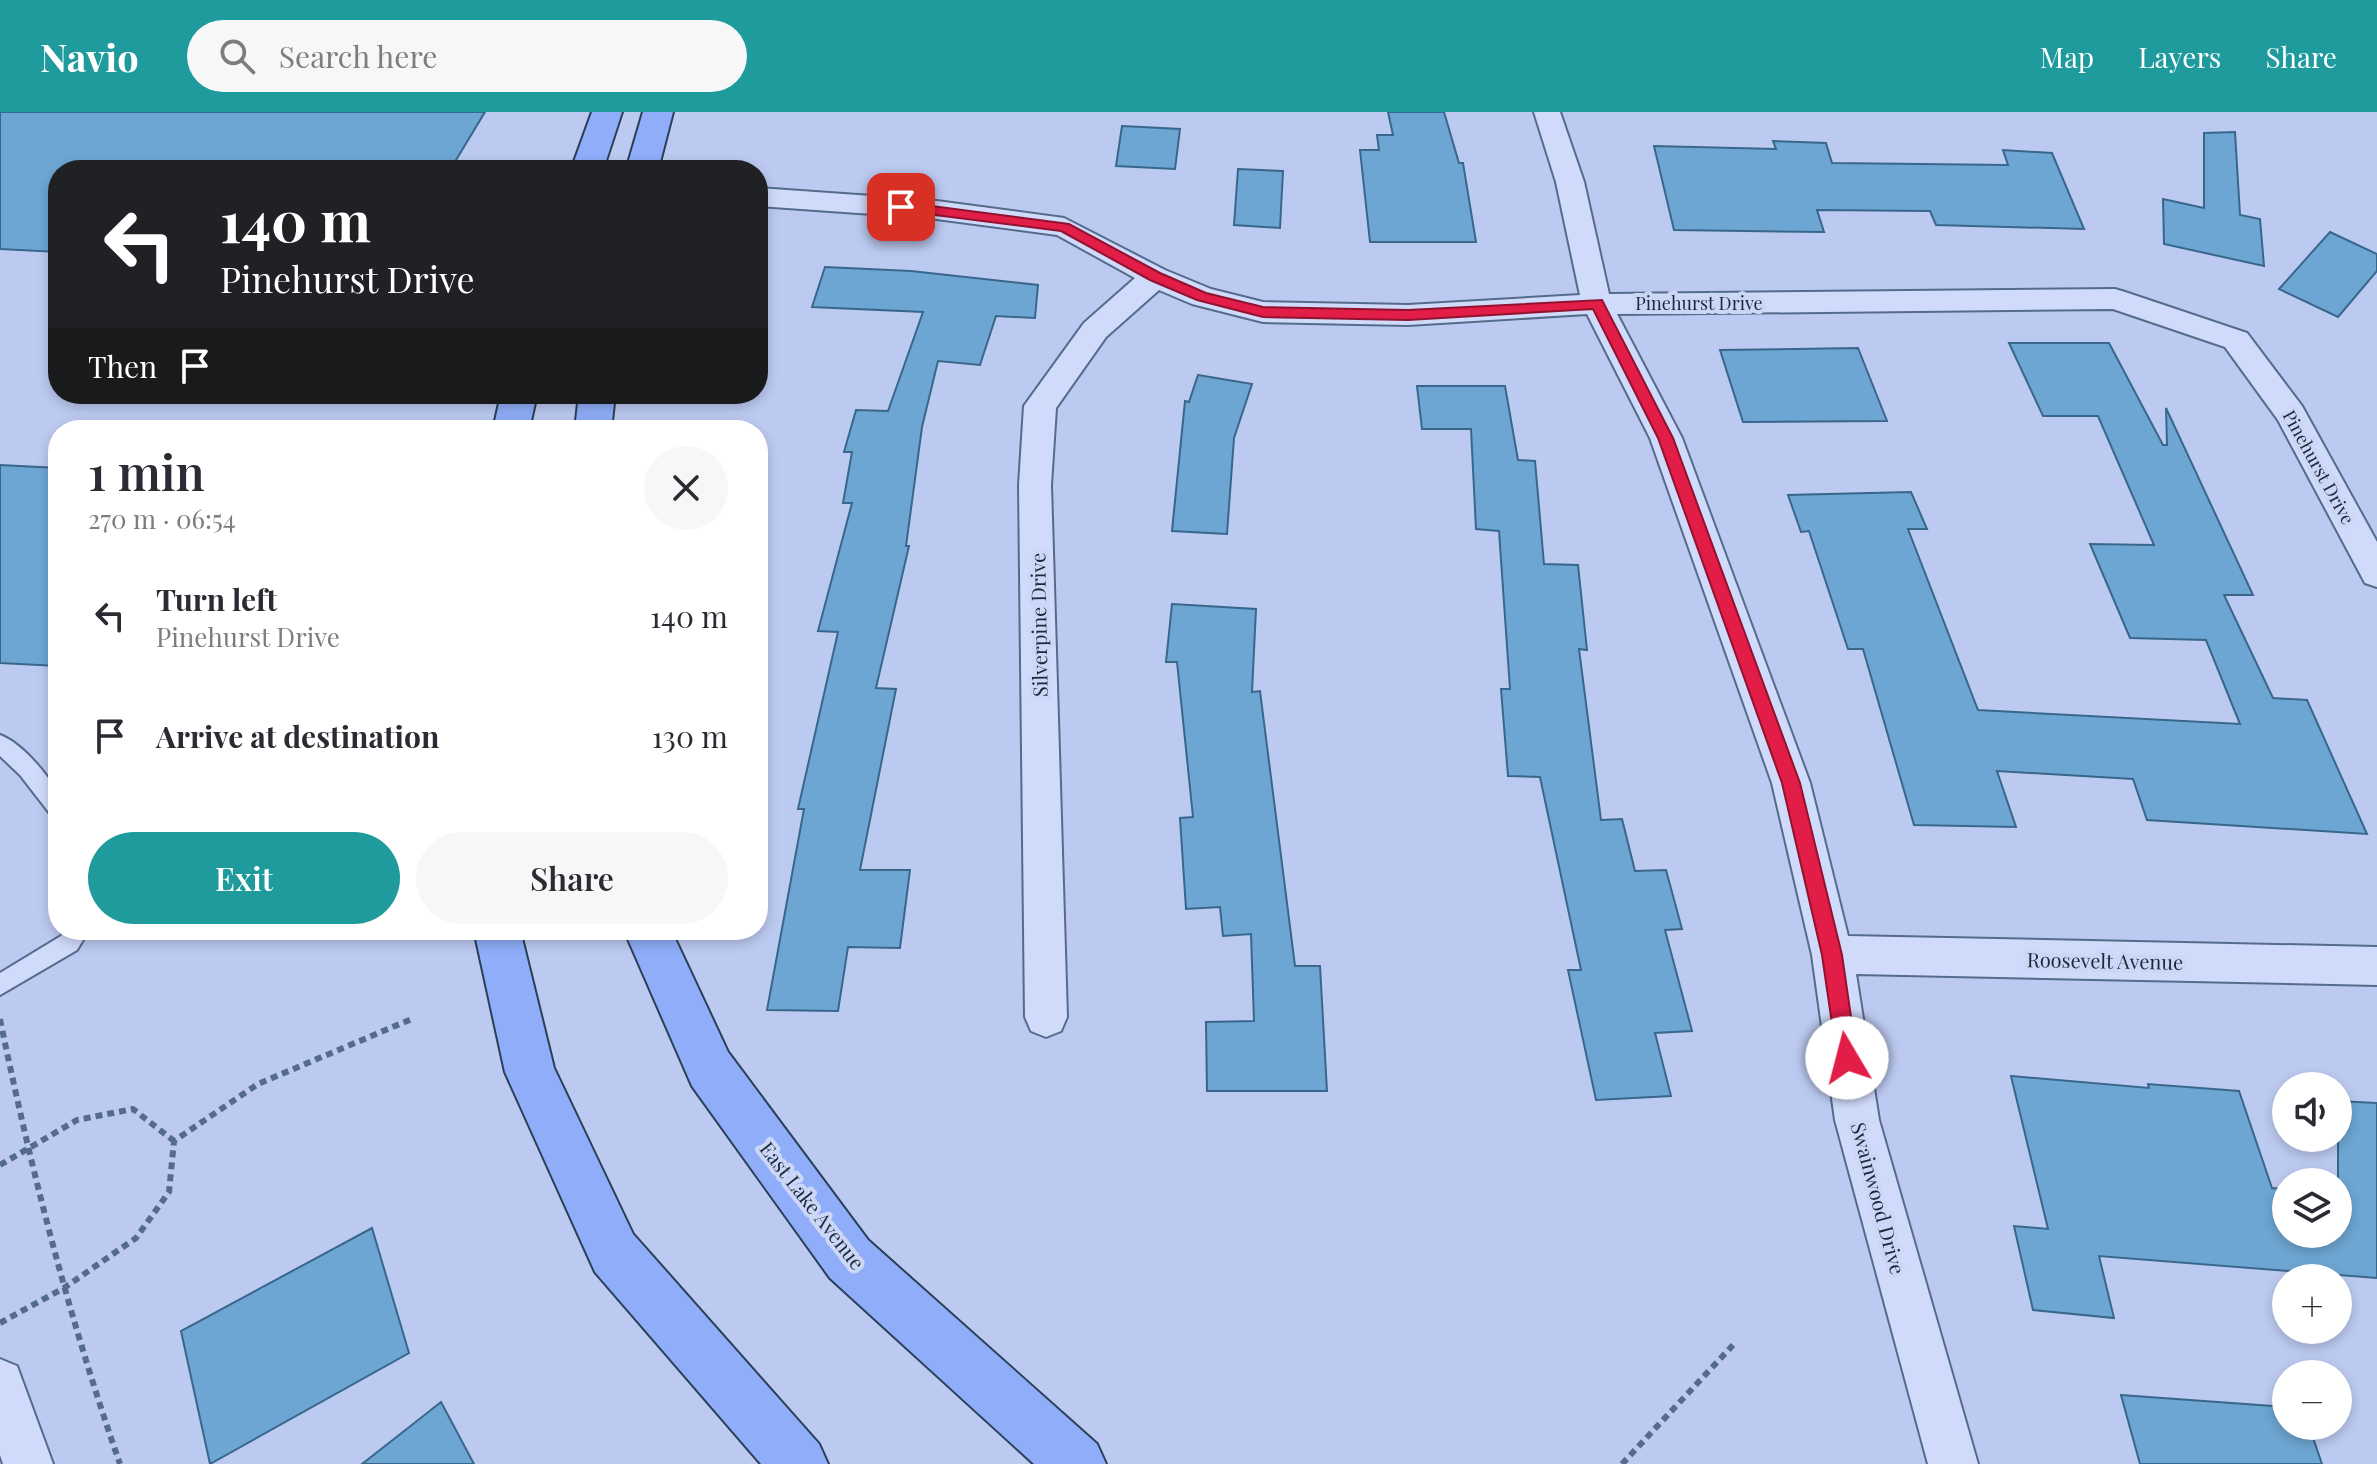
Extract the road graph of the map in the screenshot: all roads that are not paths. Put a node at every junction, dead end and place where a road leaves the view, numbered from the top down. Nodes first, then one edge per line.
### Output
1 (607, 112) edge
2 (658, 112) edge
3 (1547, 112) edge
4 (590, 160) edge
5 (645, 160) edge
6 (768, 198) edge
7 (1155, 277) junction
8 (1597, 304) junction
9 (2377, 574) edge
10 (0, 743) edge
11 (48, 796) edge
12 (71, 940) edge
13 (499, 940) edge
14 (652, 940) edge
15 (1832, 955) junction
16 (2377, 966) edge
17 (0, 985) edge
18 (1046, 1017) dead end
19 (0, 1383) edge
20 (28, 1464) edge
21 (799, 1464) edge
22 (1077, 1464) edge
23 (1953, 1464) edge

1 - 4 main road
2 - 5 main road
3 - 8 street, Swainwood Drive
6 - 7 street, Pinehurst Drive
7 - 8 street, Pinehurst Drive
7 - 18 street, Silverpine Drive
8 - 9 street, Pinehurst Drive
8 - 15 street, Swainwood Drive
10 - 11 lane
12 - 17 lane
13 - 21 main road
14 - 22 main road, East Lake Avenue
15 - 16 street, Roosevelt Avenue
15 - 23 street, Swainwood Drive
19 - 20 street

